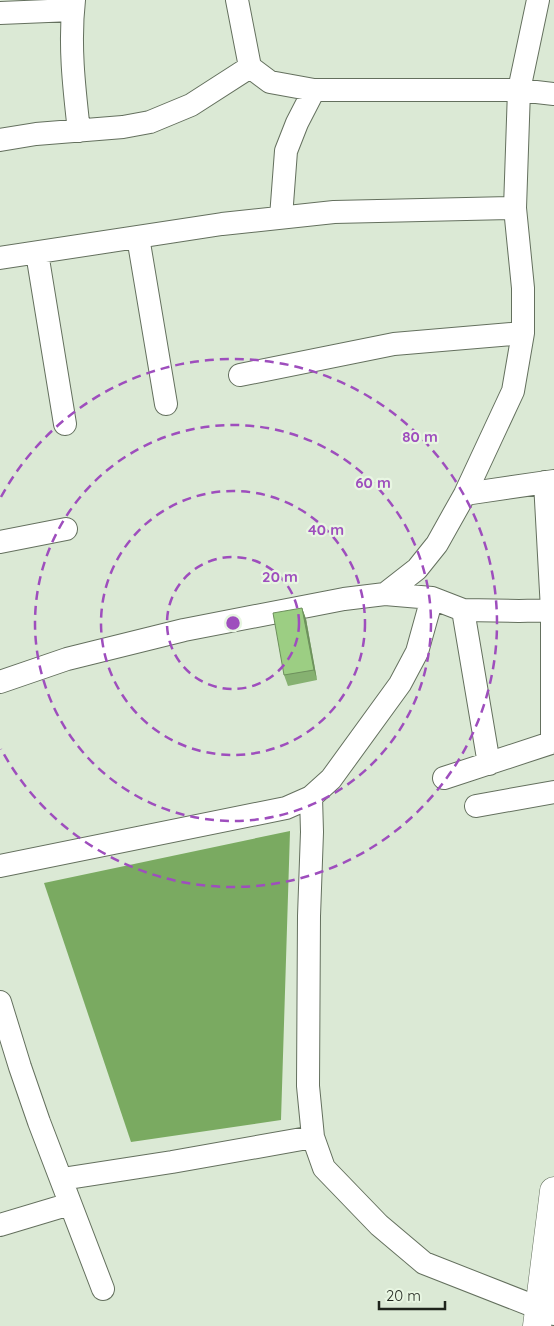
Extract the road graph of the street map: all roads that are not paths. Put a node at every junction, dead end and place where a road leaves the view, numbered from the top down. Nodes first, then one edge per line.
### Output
1 (237, 0) edge
2 (538, 0) edge
3 (73, 5) edge
4 (0, 13) edge
5 (250, 67) junction
6 (314, 90) junction
7 (519, 90) junction
8 (554, 94) edge
9 (79, 131) junction
10 (0, 140) edge
11 (515, 208) junction
12 (281, 217) junction
13 (138, 237) junction
14 (37, 253) junction
15 (0, 258) edge
16 (523, 333) junction
17 (240, 376) dead end
18 (166, 404) dead end
19 (66, 424) dead end
20 (550, 482) edge
21 (465, 494) junction
22 (66, 529) dead end
23 (0, 542) edge
24 (385, 594) junction
25 (432, 598) junction
26 (463, 610) junction
27 (553, 610) edge
28 (0, 682) edge
29 (553, 742) edge
30 (489, 764) junction
31 (444, 778) dead end
32 (554, 792) edge
33 (311, 797) junction
34 (476, 806) dead end
35 (0, 866) edge
36 (0, 1002) edge
37 (313, 1137) junction
38 (62, 1179) junction
39 (554, 1192) edge
40 (70, 1204) junction
41 (0, 1225) edge
42 (102, 1289) dead end
43 (543, 1316) edge

1 - 5 street
2 - 7 street
3 - 4 street
3 - 9 street
5 - 6 street
5 - 9 street
6 - 7 street
6 - 12 street
7 - 8 street
7 - 11 street
9 - 10 street
11 - 12 street
11 - 16 street
12 - 13 street
13 - 14 street
13 - 18 street
14 - 15 street
14 - 19 street
16 - 17 street
16 - 21 street
20 - 21 street
20 - 27 street
21 - 24 street
22 - 23 street
24 - 25 street
24 - 28 street
25 - 26 street
25 - 33 street
26 - 27 street
26 - 30 street
27 - 29 street
29 - 30 street
30 - 31 street
32 - 34 street
33 - 35 street
33 - 37 street
36 - 38 street
37 - 38 street
37 - 43 street
38 - 40 street
39 - 43 street
40 - 41 street
40 - 42 street

